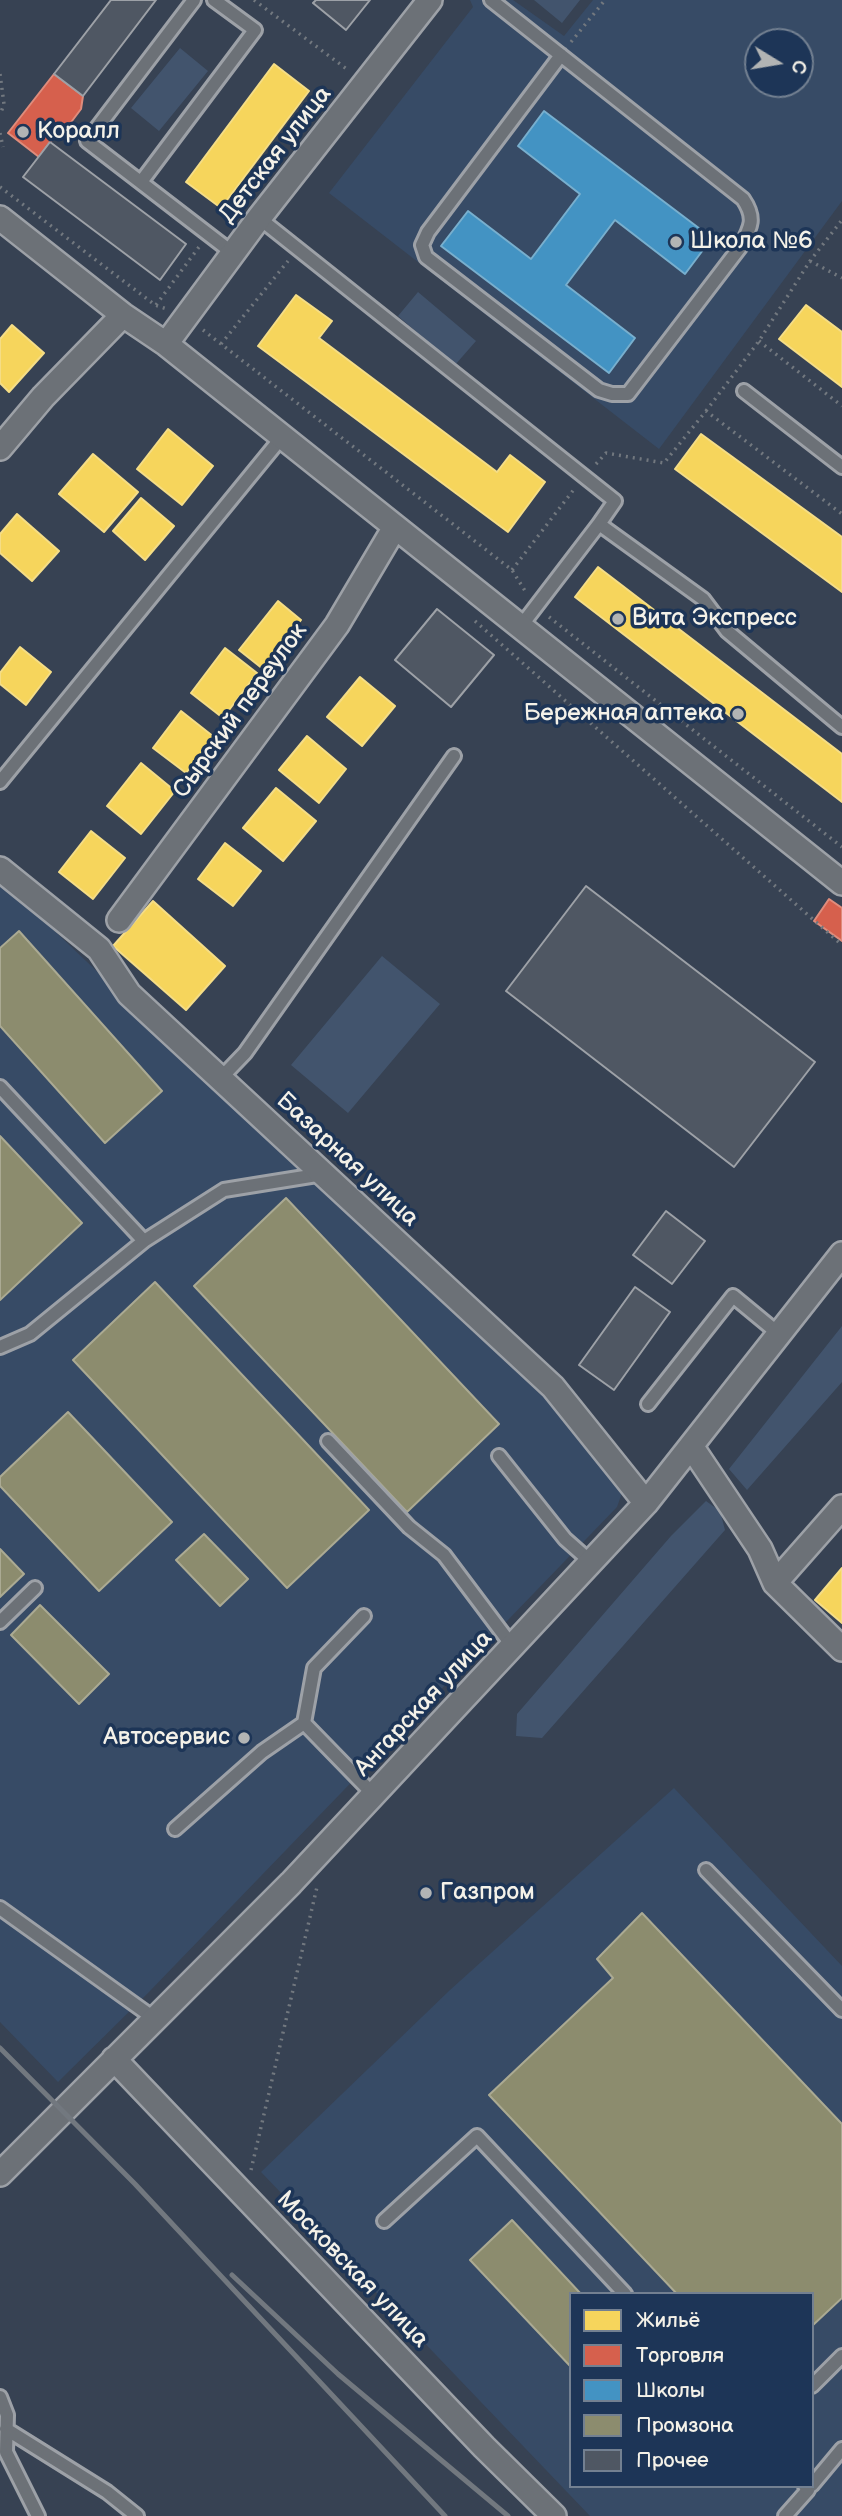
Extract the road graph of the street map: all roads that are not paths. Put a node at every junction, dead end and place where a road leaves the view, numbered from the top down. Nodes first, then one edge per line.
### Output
1 (194, 0) edge
2 (214, 0) edge
3 (430, 0) edge
4 (491, 0) edge
5 (561, 55) junction
6 (141, 183) junction
7 (0, 218) edge
8 (259, 218) junction
9 (234, 254) junction
10 (123, 315) junction
11 (166, 344) junction
12 (744, 391) dead end
13 (282, 437) junction
14 (0, 448) edge
15 (842, 467) edge
16 (599, 524) junction
17 (395, 527) junction
18 (521, 626) junction
19 (842, 727) edge
20 (454, 756) dead end
21 (0, 782) edge
22 (0, 869) edge
23 (842, 883) edge
24 (119, 920) dead end
25 (220, 1079) junction
26 (0, 1087) edge
27 (323, 1174) junction
28 (144, 1241) junction
29 (842, 1254) edge
30 (779, 1334) junction
31 (0, 1347) edge
32 (648, 1405) dead end
33 (328, 1441) dead end
34 (691, 1446) junction
35 (499, 1456) dead end
36 (646, 1503) junction
37 (842, 1507) edge
38 (591, 1562) junction
39 (775, 1583) junction
40 (35, 1588) dead end
41 (365, 1616) dead end
42 (0, 1622) edge
43 (513, 1647) junction
44 (842, 1649) edge
45 (304, 1723) junction
46 (374, 1795) junction
47 (175, 1829) dead end
48 (706, 1870) dead end
49 (0, 1908) edge
50 (842, 2010) edge
51 (155, 2019) junction
52 (114, 2059) junction
53 (4, 2161) edge
54 (384, 2221) dead end
55 (623, 2292) edge
56 (842, 2356) edge
57 (814, 2384) edge
58 (0, 2396) edge
59 (6, 2429) junction
60 (842, 2449) edge
61 (814, 2481) edge
62 (808, 2488) edge
63 (788, 2515) edge
64 (38, 2516) edge
65 (137, 2516) edge
66 (554, 2516) edge

1 - 6 lane
2 - 6 lane
3 - 8 street, Детская улица
4 - 5 lane
5 - 5 lane
6 - 9 lane
7 - 10 street
8 - 9 street, Детская улица
8 - 16 lane
9 - 11 street, Детская улица
10 - 11 street
10 - 14 street
11 - 13 street
12 - 15 lane
13 - 17 street
13 - 21 lane
16 - 18 lane
16 - 19 lane
17 - 18 street
17 - 24 street, Сырский переулок
18 - 23 street
20 - 25 lane
22 - 25 street, Базарная улица
25 - 27 street, Базарная улица
26 - 28 lane
27 - 28 lane
27 - 36 street, Базарная улица
28 - 31 lane
29 - 30 street, Ангарская улица
30 - 32 lane
30 - 34 street, Ангарская улица
33 - 43 lane
34 - 36 street, Ангарская улица
34 - 39 street
35 - 38 lane
36 - 38 street, Ангарская улица
37 - 39 street
38 - 43 street, Ангарская улица
39 - 44 street
40 - 42 lane
41 - 45 lane
43 - 46 street, Ангарская улица
45 - 46 lane
45 - 47 lane
46 - 51 street, Ангарская улица
48 - 50 lane
49 - 51 lane
51 - 52 street, Ангарская улица
52 - 53 street, Ангарская улица
52 - 66 street, Московская улица
54 - 55 lane
56 - 57 lane
58 - 59 lane
59 - 64 lane
59 - 65 lane
60 - 61 lane
62 - 63 lane

